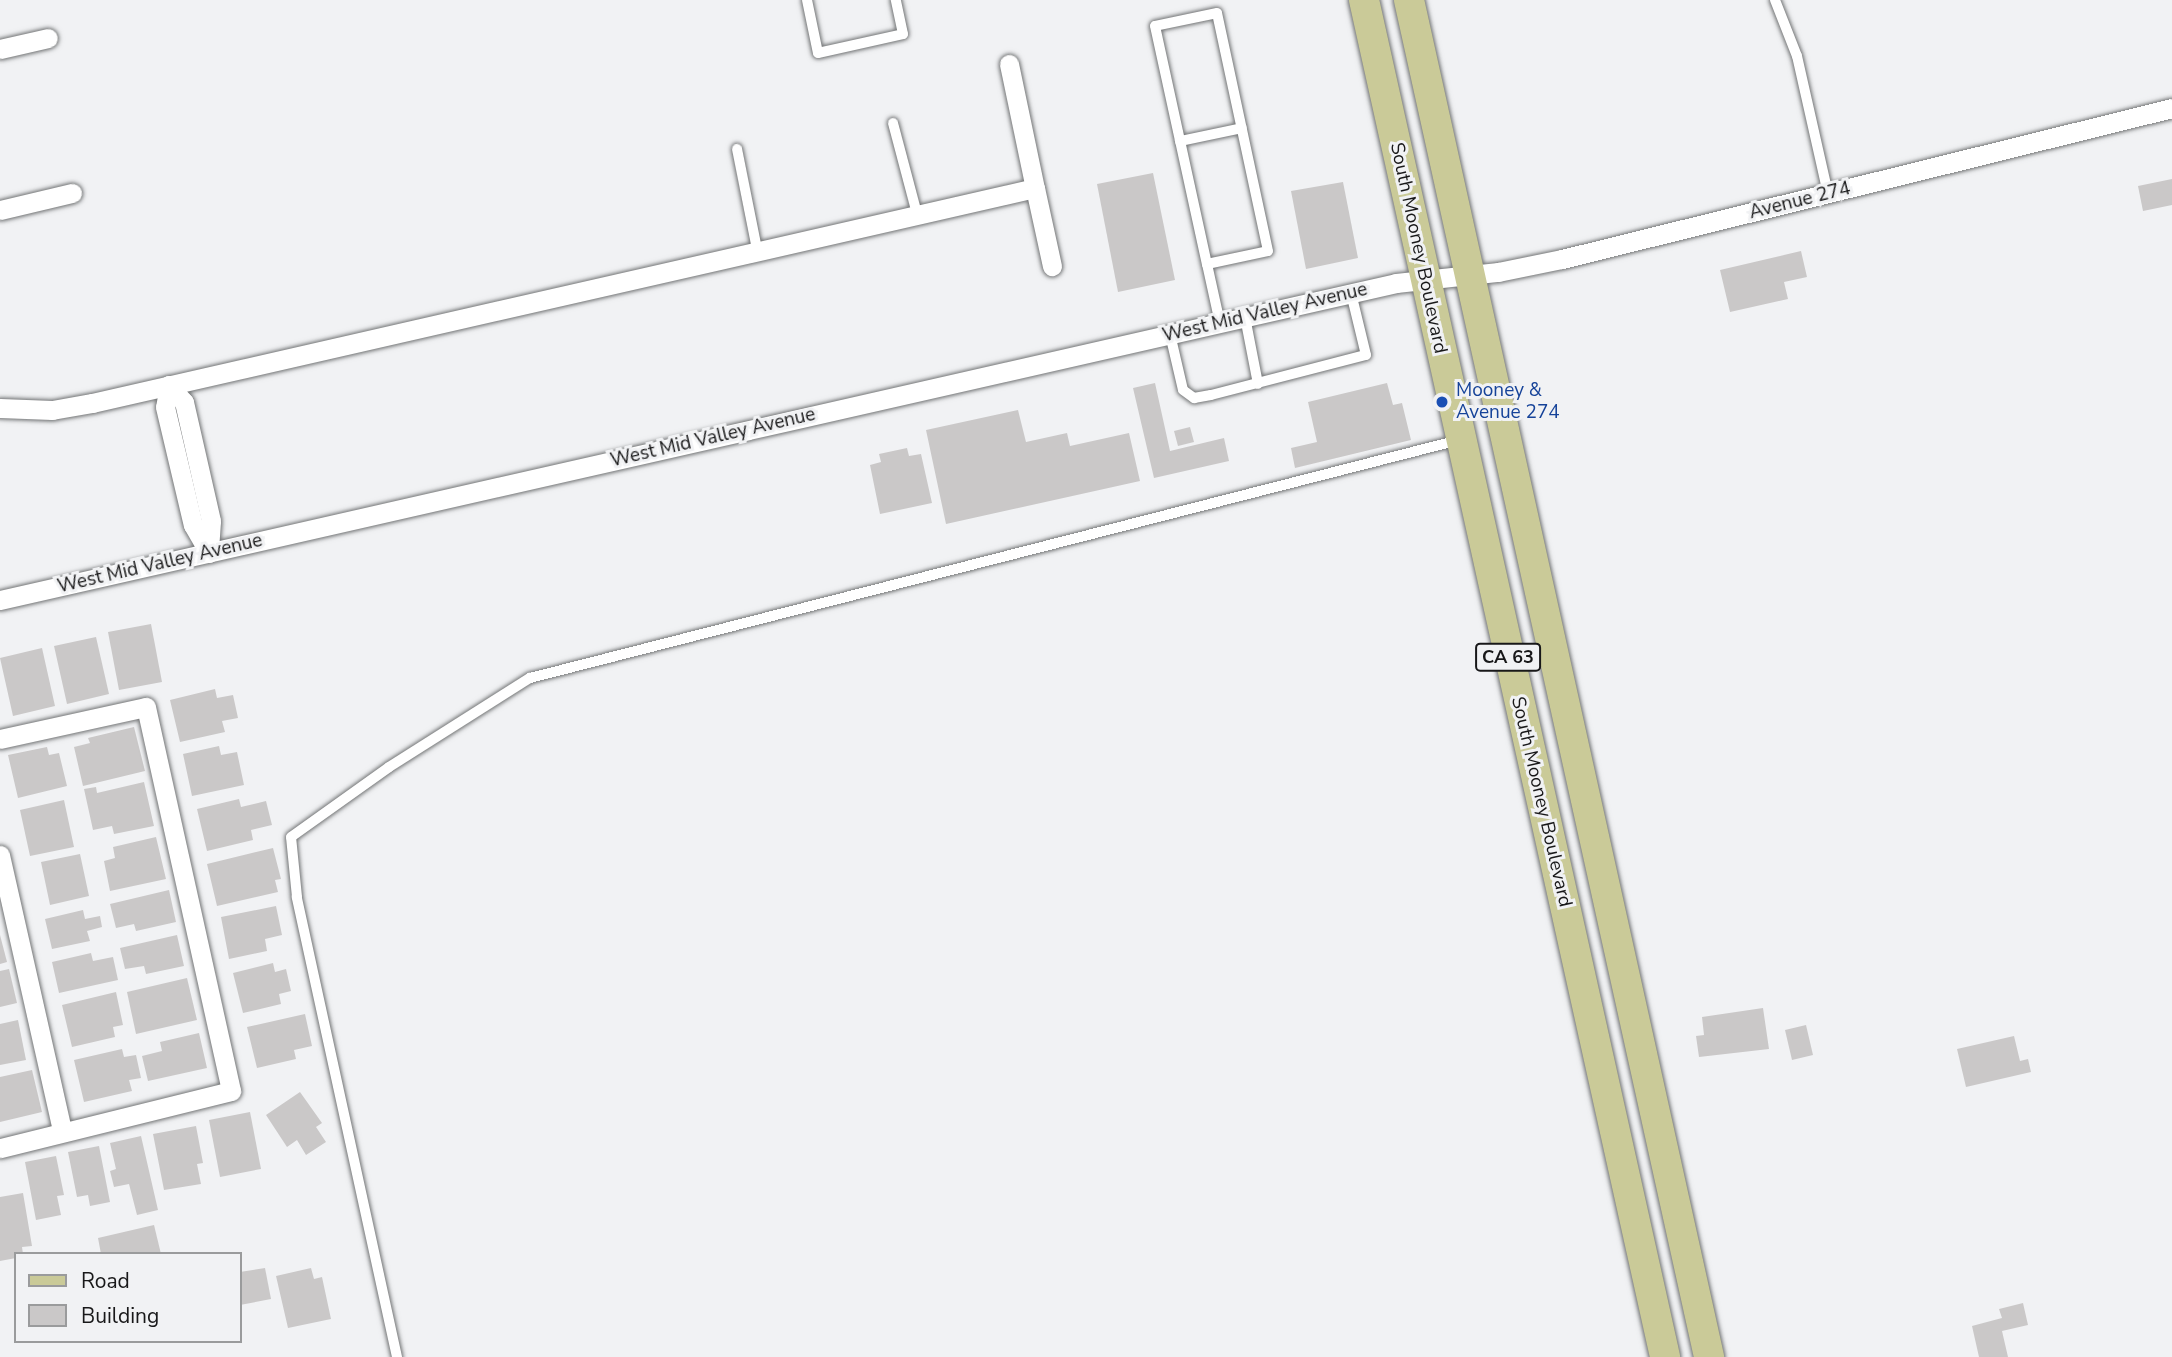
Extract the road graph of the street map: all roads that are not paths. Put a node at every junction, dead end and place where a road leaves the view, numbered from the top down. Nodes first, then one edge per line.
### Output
1 (807, 0) edge
2 (896, 0) edge
3 (1364, 0) edge
4 (1409, 0) edge
5 (1775, 0) edge
6 (48, 38) dead end
7 (0, 49) edge
8 (1009, 64) dead end
9 (2172, 108) edge
10 (893, 123) dead end
11 (1242, 128) junction
12 (1180, 141) junction
13 (737, 149) dead end
14 (1035, 188) junction
15 (72, 193) dead end
16 (1828, 194) junction
17 (0, 210) edge
18 (918, 214) junction
19 (757, 250) junction
20 (1207, 264) junction
21 (1052, 266) dead end
22 (1470, 276) junction
23 (1426, 280) junction
24 (1351, 293) junction
25 (1245, 317) junction
26 (1220, 323) junction
27 (1170, 334) junction
28 (1258, 384) junction
29 (169, 385) junction
30 (0, 408) edge
31 (1459, 440) junction
32 (209, 553) junction
33 (0, 600) edge
34 (0, 739) edge
35 (0, 855) edge
36 (62, 1130) junction
37 (0, 1148) edge
38 (397, 1357) edge
39 (1665, 1357) edge
40 (1709, 1357) edge

1 - 2 lane
3 - 23 main road, South Mooney Boulevard / CA 63
4 - 22 main road, CA 63
5 - 16 lane
6 - 7 street
8 - 14 street
9 - 16 street, Avenue 274
10 - 18 lane
11 - 12 lane
11 - 12 lane
11 - 20 lane
12 - 20 lane
13 - 19 lane
14 - 18 street
14 - 21 street
15 - 17 street
16 - 22 street, Avenue 274
18 - 19 street
19 - 29 street
20 - 26 lane
22 - 23 street, Avenue 274
22 - 40 main road, CA 63
23 - 24 street, West Mid Valley Avenue
23 - 31 main road, South Mooney Boulevard / CA 63
24 - 25 street, West Mid Valley Avenue
24 - 28 lane
25 - 26 street, West Mid Valley Avenue
25 - 28 lane
26 - 27 street, West Mid Valley Avenue
27 - 28 lane
27 - 32 street, West Mid Valley Avenue
29 - 30 street
29 - 32 street
31 - 38 lane
31 - 39 main road, South Mooney Boulevard / CA 63
32 - 33 street, West Mid Valley Avenue
34 - 36 street
35 - 36 street
36 - 37 street

